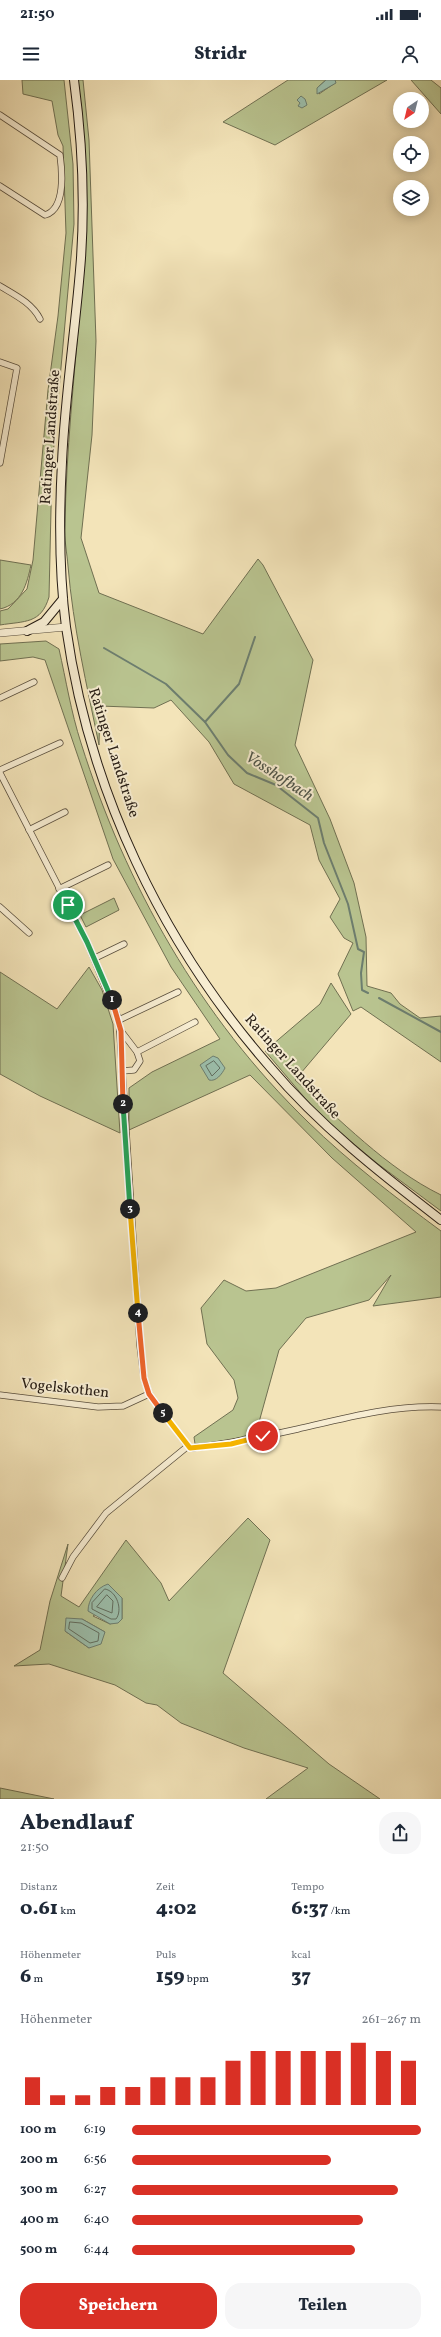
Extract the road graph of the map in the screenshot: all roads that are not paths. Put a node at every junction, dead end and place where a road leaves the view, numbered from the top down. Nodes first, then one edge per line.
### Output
1 (74, 80) edge
2 (0, 115) edge
3 (0, 186) edge
4 (0, 286) edge
5 (40, 319) dead end
6 (0, 362) edge
7 (2, 435) edge
8 (0, 463) edge
9 (63, 599) junction
10 (66, 627) junction
11 (27, 631) junction
12 (0, 633) edge
13 (34, 682) dead end
14 (0, 698) edge
15 (60, 743) dead end
16 (0, 772) edge
17 (66, 812) dead end
18 (29, 830) junction
19 (108, 865) dead end
20 (59, 889) junction
21 (0, 907) edge
22 (28, 933) dead end
23 (124, 944) dead end
24 (95, 958) junction
25 (178, 992) dead end
26 (119, 1020) junction
27 (194, 1022) dead end
28 (121, 1031) junction
29 (136, 1052) junction
30 (122, 1071) junction
31 (441, 1220) edge
32 (149, 1394) junction
33 (0, 1395) edge
34 (441, 1407) edge
35 (188, 1446) junction
36 (62, 1578) dead end

1 - 9 main road, Ratinger Landstraße
2 - 3 street
4 - 5 street
6 - 7 street
7 - 8 street
9 - 10 main road, Ratinger Landstraße
9 - 11 main road
10 - 11 street
10 - 31 main road, Ratinger Landstraße
11 - 12 street
13 - 14 street
15 - 16 street
16 - 18 street
17 - 18 street
18 - 20 street
19 - 20 street
20 - 24 street
21 - 22 street
23 - 24 street
24 - 26 street
25 - 26 street
26 - 28 street
27 - 29 street
28 - 29 street
28 - 30 street
29 - 30 street
30 - 32 street
32 - 33 street, Vogelskothen
32 - 35 street
34 - 35 street
35 - 36 street

